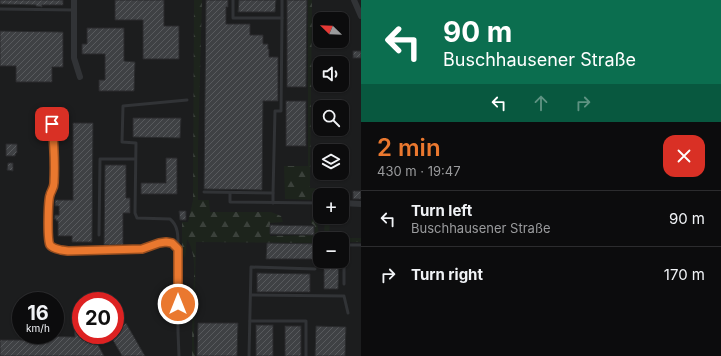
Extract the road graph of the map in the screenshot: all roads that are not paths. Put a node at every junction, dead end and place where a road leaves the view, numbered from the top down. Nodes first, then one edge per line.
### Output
1 (74, 0) edge
2 (233, 0) edge
3 (282, 0) edge
4 (354, 0) edge
5 (0, 9) edge
6 (74, 10) junction
7 (361, 16) edge
8 (282, 18) junction
9 (80, 78) dead end
10 (187, 100) dead end
11 (52, 124) dead end
12 (136, 159) junction
13 (204, 192) dead end
14 (230, 193) junction
15 (274, 193) junction
16 (273, 203) junction
17 (313, 203) edge
18 (349, 203) edge
19 (361, 204) edge
20 (99, 235) dead end
21 (361, 245) edge
22 (178, 249) junction
23 (313, 268) edge
24 (344, 284) dead end
25 (251, 295) junction
26 (348, 313) dead end
27 (250, 321) junction
28 (179, 356) edge
29 (249, 356) edge
30 (306, 356) edge

1 - 6 street
2 - 8 lane
3 - 8 lane
4 - 7 street
5 - 6 lane
6 - 9 street
8 - 15 lane
10 - 12 lane
11 - 22 lane
12 - 20 lane
12 - 22 lane
13 - 14 lane
14 - 15 lane
14 - 16 lane
15 - 16 lane
16 - 17 lane
18 - 19 street
21 - 24 lane
22 - 28 lane
23 - 25 lane
25 - 26 lane
25 - 27 lane
27 - 29 lane
27 - 30 lane

